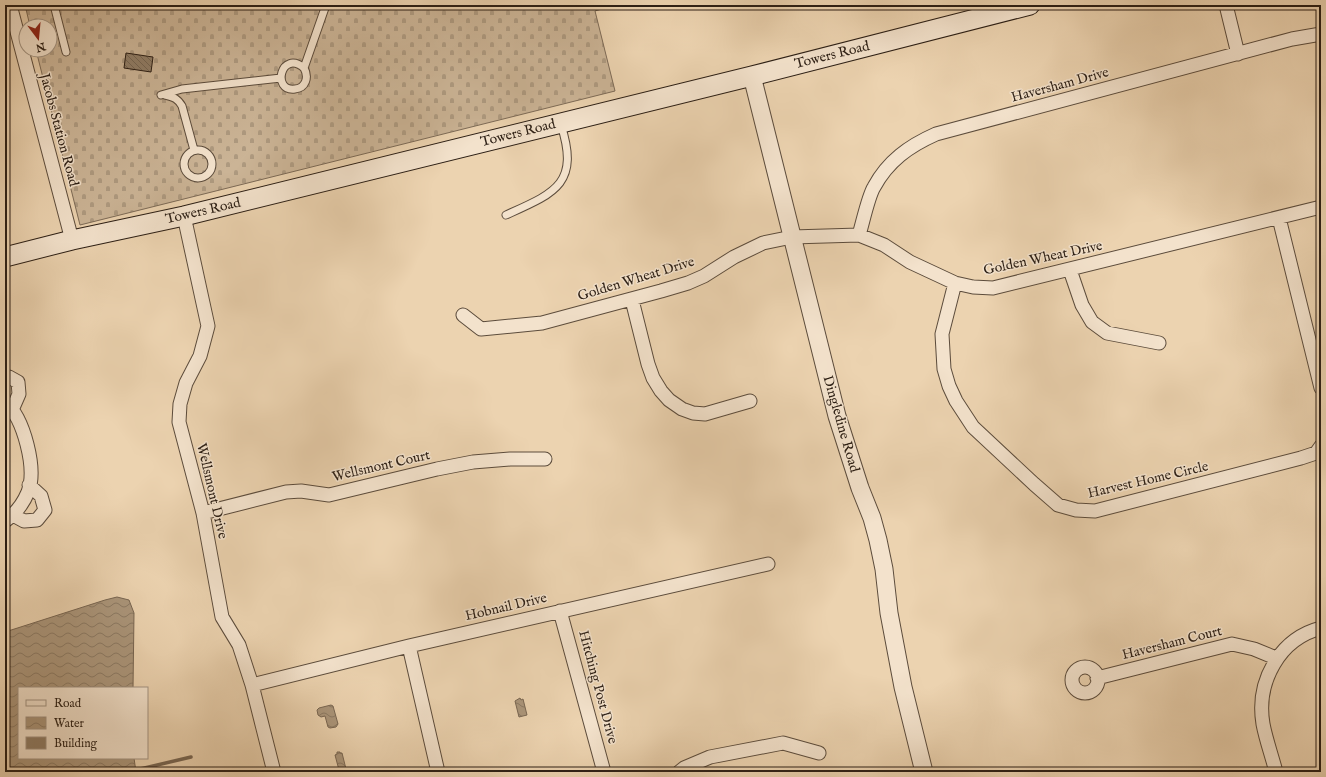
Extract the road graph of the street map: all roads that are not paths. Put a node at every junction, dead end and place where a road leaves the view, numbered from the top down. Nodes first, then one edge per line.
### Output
1 (10, 5) edge
2 (54, 5) edge
3 (326, 5) edge
4 (1030, 5) edge
5 (1226, 5) edge
6 (1009, 8) edge
7 (1321, 34) edge
8 (66, 52) dead end
9 (1238, 54) junction
10 (304, 68) junction
11 (752, 76) junction
12 (281, 78) junction
13 (560, 122) junction
14 (194, 150) junction
15 (1321, 207) edge
16 (506, 215) dead end
17 (184, 216) junction
18 (1279, 218) junction
19 (859, 234) junction
20 (792, 237) junction
21 (72, 240) junction
22 (5, 257) edge
23 (1070, 270) junction
24 (955, 283) junction
25 (632, 300) junction
26 (463, 315) dead end
27 (1159, 343) dead end
28 (5, 377) edge
29 (1321, 388) edge
30 (750, 401) dead end
31 (9, 406) edge
32 (1320, 449) edge
33 (545, 459) dead end
34 (29, 485) junction
35 (203, 513) junction
36 (9, 518) edge
37 (768, 564) dead end
38 (560, 611) junction
39 (1321, 628) edge
40 (409, 646) junction
41 (1276, 658) junction
42 (1097, 678) dead end
43 (252, 685) junction
44 (819, 753) dead end
45 (274, 772) edge
46 (438, 772) edge
47 (604, 772) edge
48 (679, 772) edge
49 (924, 772) edge
50 (1276, 772) edge

1 - 21 street, Jacobs Station Road
2 - 8 lane
3 - 10 lane
4 - 6 main road, Towers Road
5 - 9 street
6 - 11 main road, Towers Road
7 - 9 street, Haversham Drive
9 - 19 street, Haversham Drive
10 - 12 lane
10 - 12 lane
11 - 13 main road, Towers Road
11 - 20 street, Dingledine Road
12 - 14 lane
13 - 16 lane
13 - 17 main road, Towers Road
14 - 14 lane
15 - 18 street, Golden Wheat Drive
17 - 21 main road, Towers Road
17 - 35 street, Wellsmont Drive
18 - 23 street, Golden Wheat Drive
18 - 29 street
19 - 20 street, Golden Wheat Drive
19 - 24 street, Golden Wheat Drive
20 - 25 street, Golden Wheat Drive
20 - 49 street, Dingledine Road
21 - 22 main road, Towers Road
23 - 24 street, Golden Wheat Drive
23 - 27 street
24 - 32 street, Harvest Home Circle
25 - 26 street, Golden Wheat Drive
25 - 30 street
28 - 31 street
31 - 34 street
33 - 35 street, Wellsmont Court
34 - 36 street
34 - 36 street
35 - 43 street, Wellsmont Drive
37 - 38 street, Hobnail Drive
38 - 40 street, Hobnail Drive
38 - 47 street, Hitching Post Drive
39 - 41 street
40 - 43 street, Hobnail Drive
40 - 46 street
41 - 42 street, Haversham Court
41 - 50 street
43 - 45 street, Wellsmont Drive
44 - 48 street

